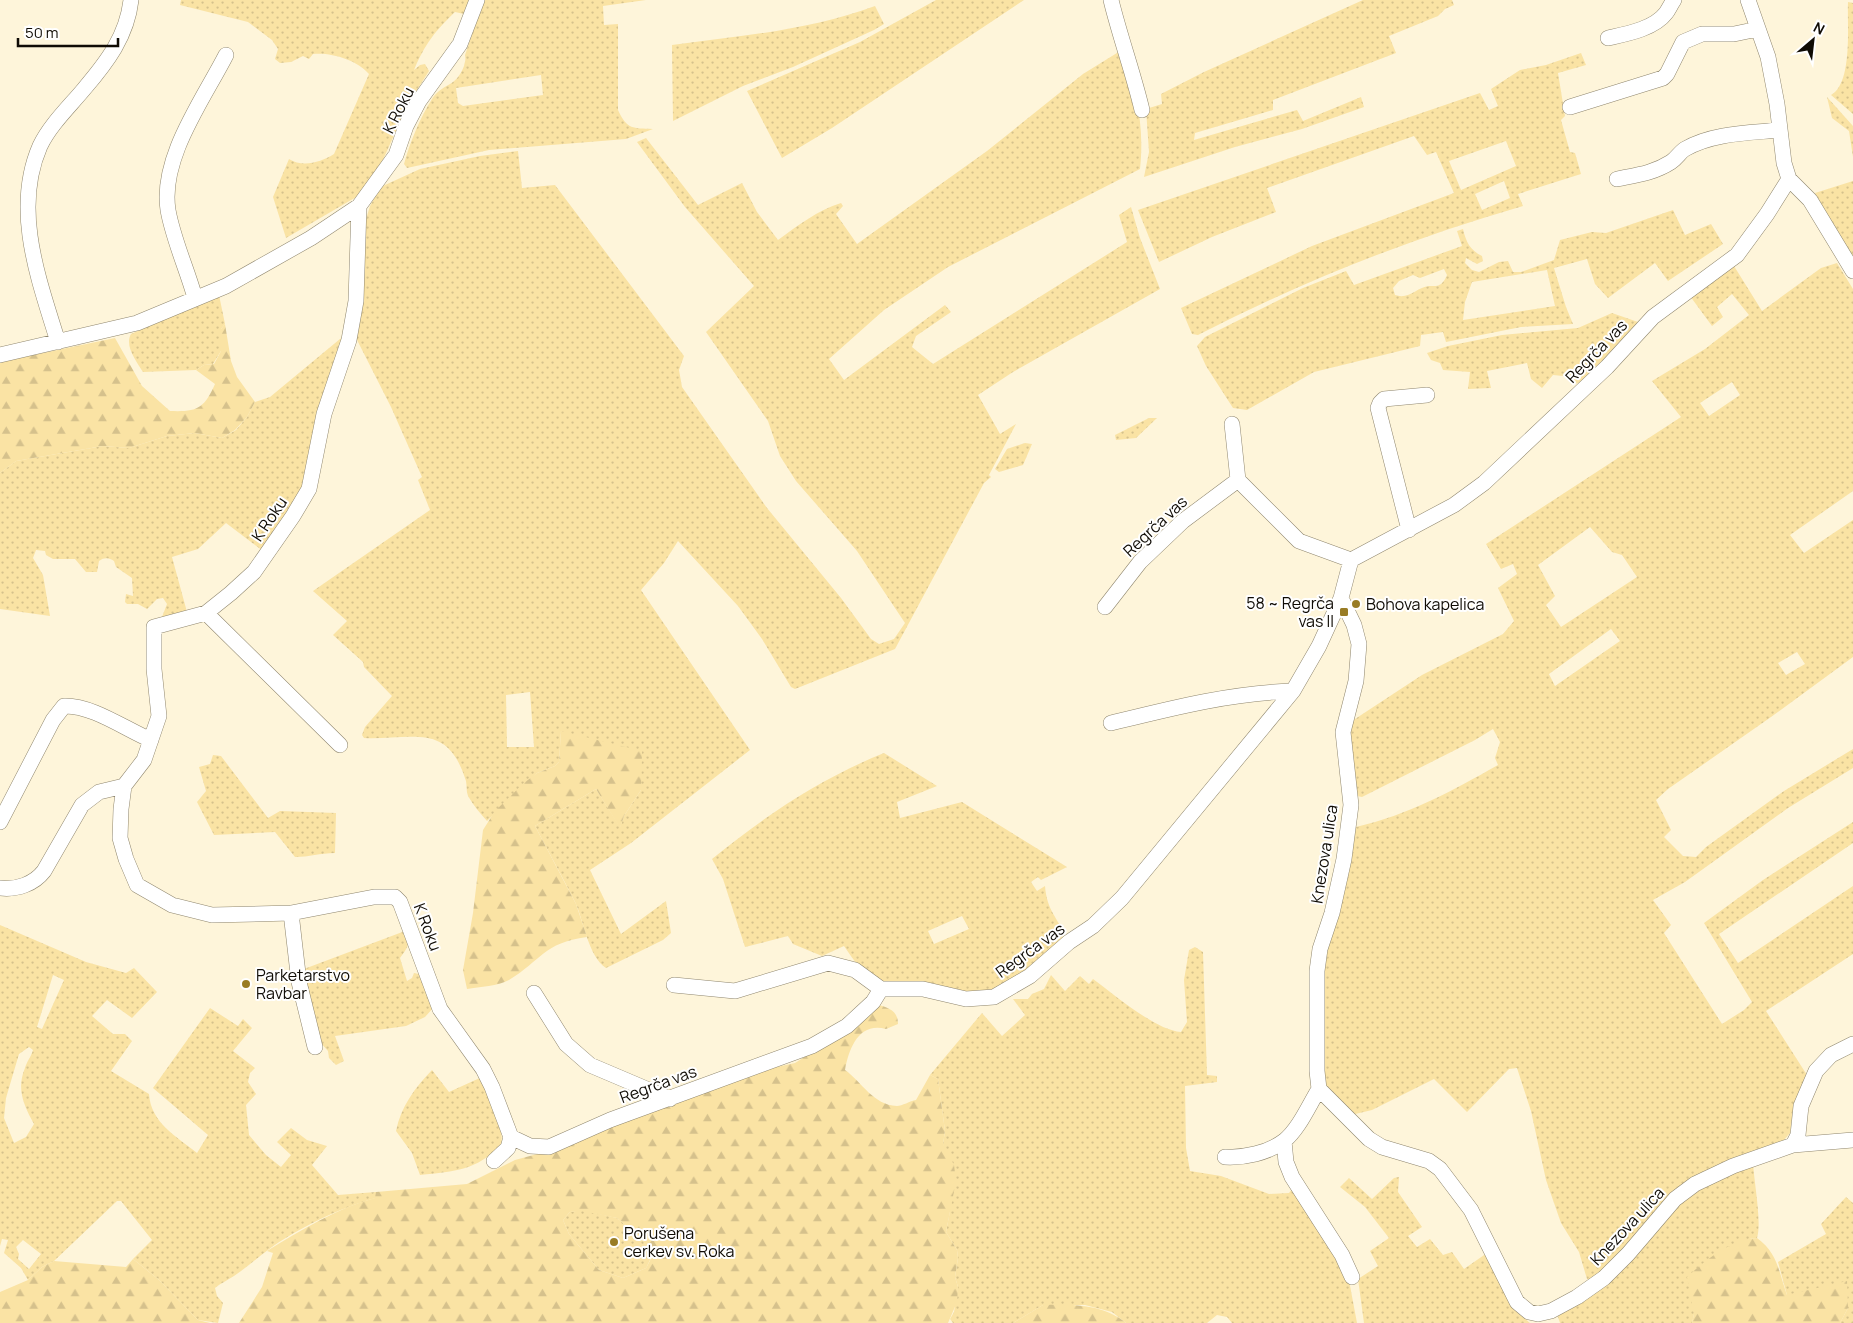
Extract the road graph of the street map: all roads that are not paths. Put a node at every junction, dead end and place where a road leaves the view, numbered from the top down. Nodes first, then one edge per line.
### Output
1 (131, 0) edge
2 (477, 0) edge
3 (1111, 0) edge
4 (1674, 0) edge
5 (1748, 0) edge
6 (1758, 29) junction
7 (1608, 38) dead end
8 (226, 55) dead end
9 (1570, 107) dead end
10 (1142, 110) dead end
11 (1779, 130) junction
12 (1617, 179) dead end
13 (1789, 179) junction
14 (358, 206) junction
15 (1853, 271) edge
16 (195, 298) junction
17 (58, 342) junction
18 (0, 355) edge
19 (1427, 394) dead end
20 (1232, 424) dead end
21 (1238, 480) junction
22 (1409, 530) junction
23 (1351, 560) junction
24 (1341, 598) junction
25 (1104, 607) dead end
26 (206, 613) junction
27 (1293, 690) junction
28 (1112, 723) dead end
29 (151, 740) junction
30 (340, 745) dead end
31 (124, 786) junction
32 (0, 822) edge
33 (0, 888) edge
34 (291, 913) junction
35 (674, 985) dead end
36 (881, 989) junction
37 (534, 992) dead end
38 (1853, 1044) edge
39 (315, 1047) dead end
40 (1319, 1089) junction
41 (670, 1099) junction
42 (511, 1137) junction
43 (1284, 1140) junction
44 (1853, 1140) edge
45 (1793, 1145) junction
46 (1225, 1157) dead end
47 (494, 1161) dead end
48 (1352, 1277) dead end

1 - 17 street
2 - 14 street, K Roku
3 - 10 street
4 - 7 street
5 - 6 street
6 - 9 street
6 - 11 street
8 - 16 street
11 - 12 street
11 - 13 street
13 - 15 street
13 - 22 street, Regrča vas
14 - 16 street, K Roku
14 - 26 street, K Roku
16 - 17 street, K Roku
17 - 18 street, K Roku
19 - 22 street
20 - 21 street
21 - 23 street
21 - 25 street, Regrča vas
22 - 23 street, Regrča vas
23 - 24 street, Regrča vas
24 - 27 street, Regrča vas
24 - 40 street, Knezova ulica
26 - 29 street, K Roku
26 - 30 street
27 - 28 street
27 - 36 street, Regrča vas
29 - 31 street, K Roku
29 - 32 street
31 - 33 street
31 - 34 street, K Roku
34 - 39 street
34 - 42 street, K Roku
35 - 36 street
36 - 41 street, Regrča vas
37 - 41 street
38 - 45 street
40 - 43 street
40 - 45 street, Knezova ulica
41 - 42 street, Regrča vas
42 - 47 street
43 - 46 street
43 - 48 street
44 - 45 street, Knezova ulica

